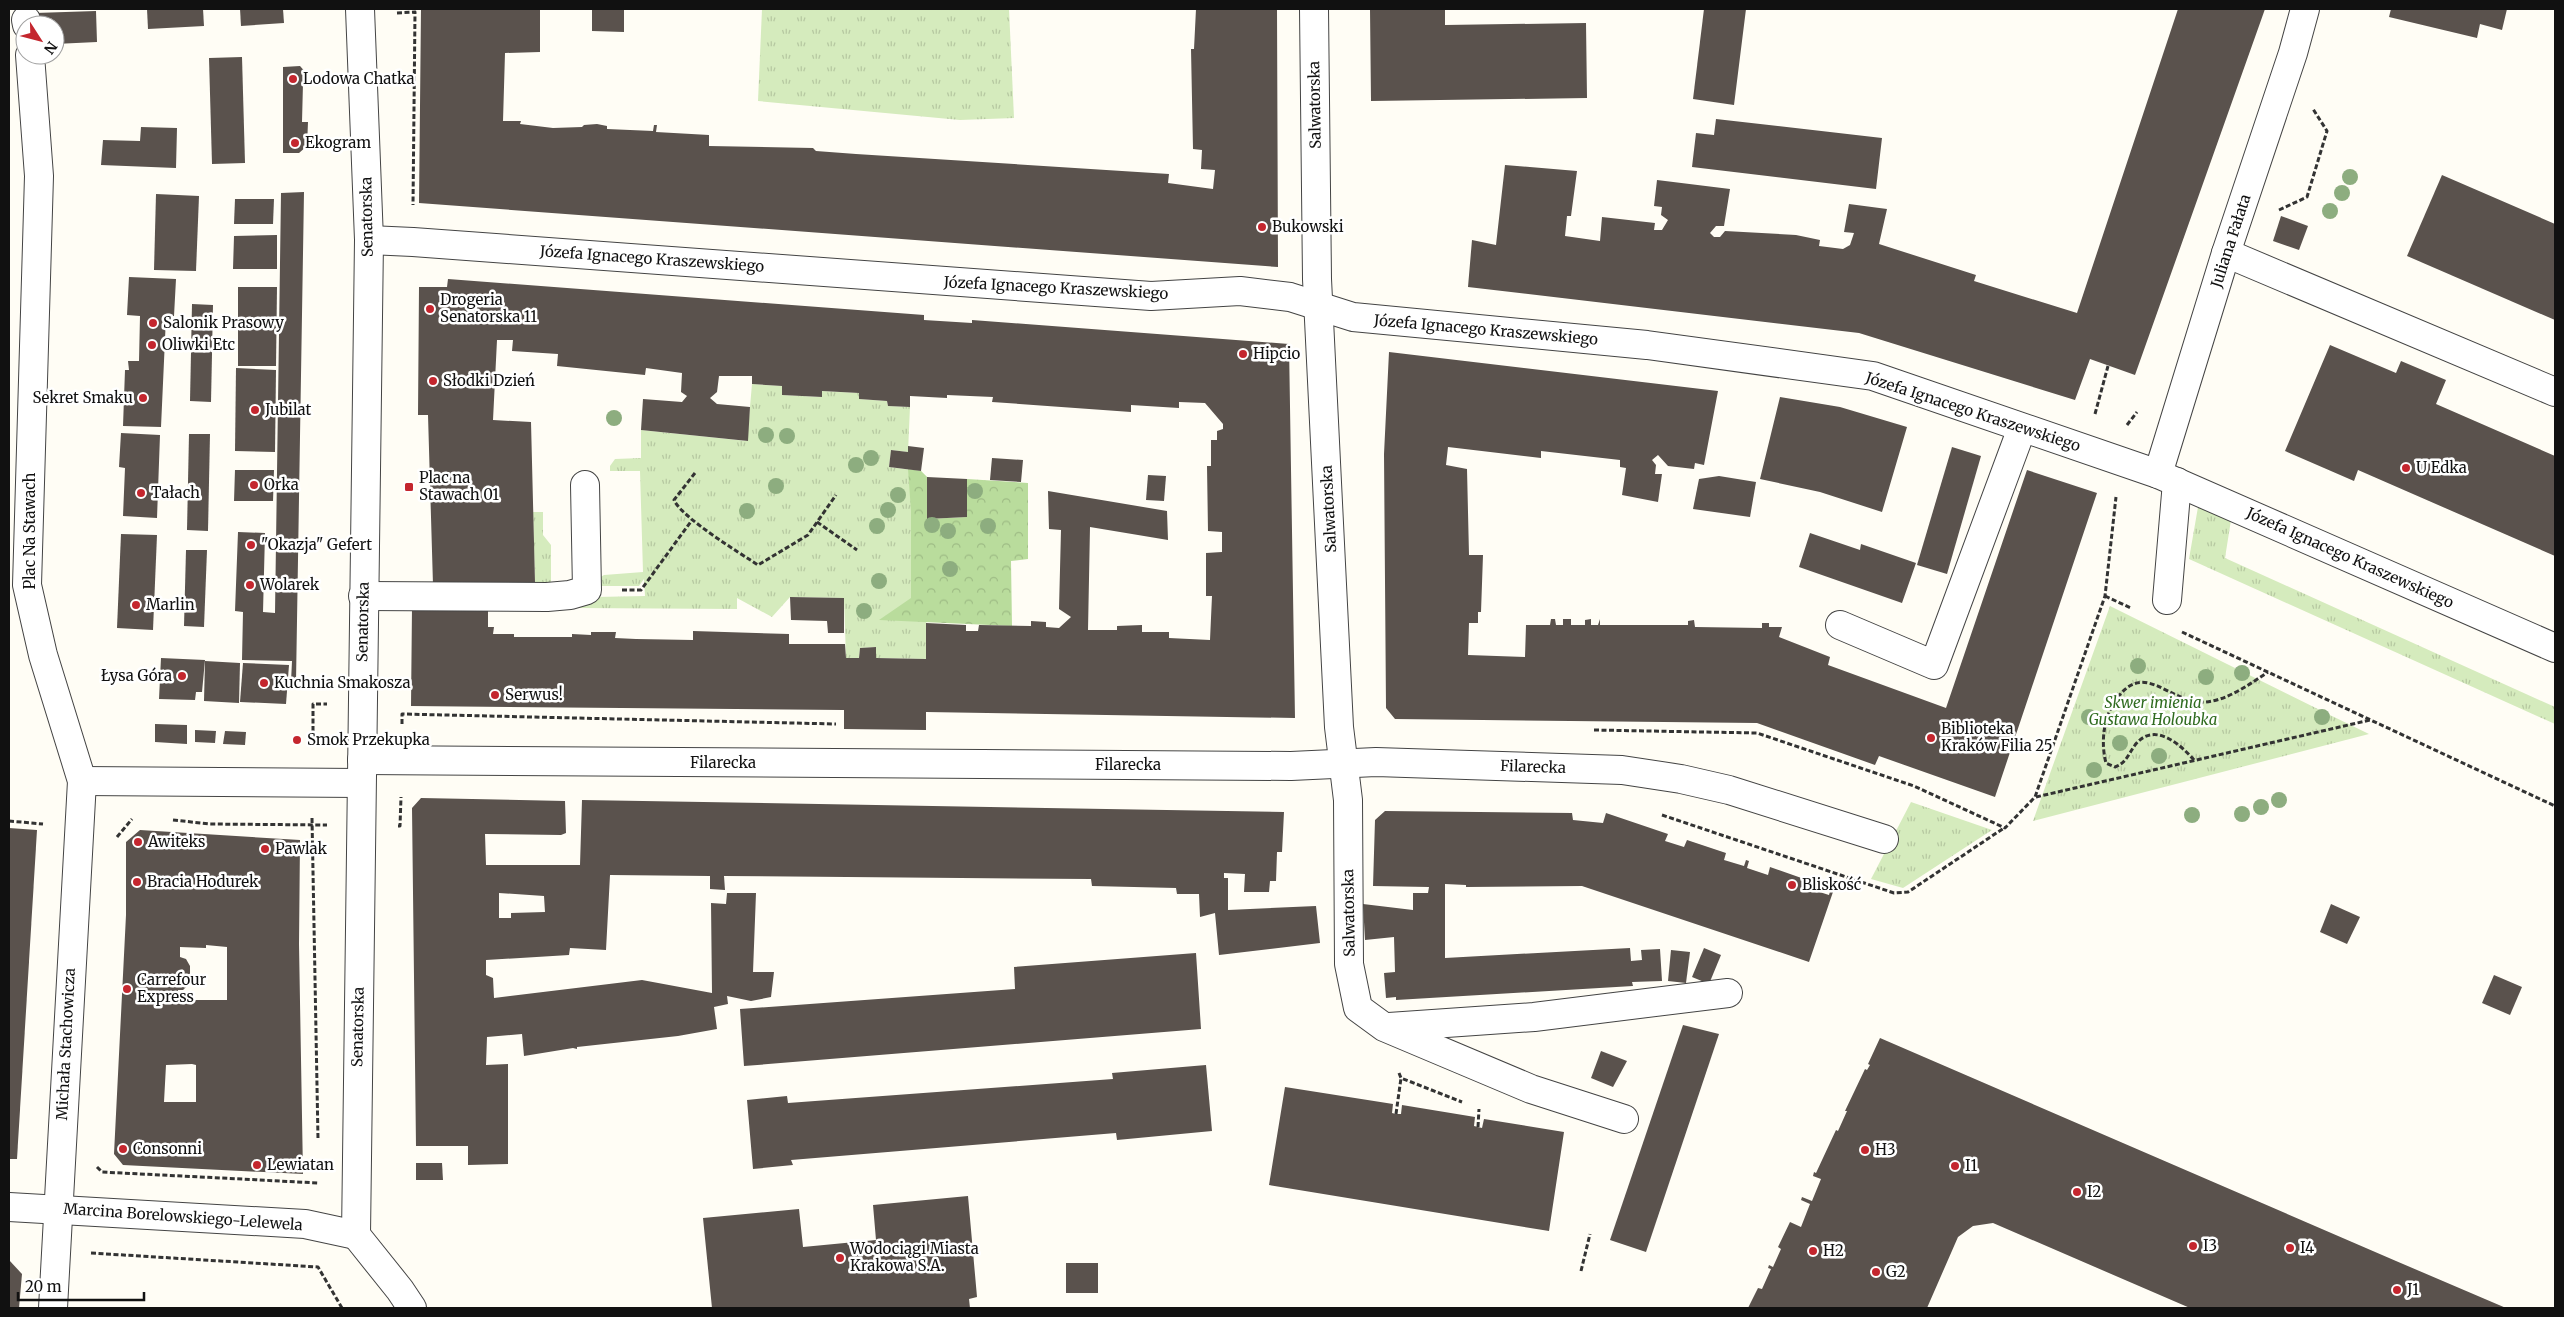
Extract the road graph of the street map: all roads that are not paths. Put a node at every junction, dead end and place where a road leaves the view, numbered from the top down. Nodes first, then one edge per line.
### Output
1 (360, 9) edge
2 (1314, 9) edge
3 (2306, 9) edge
4 (31, 65) edge
5 (369, 240) junction
6 (2226, 253) junction
7 (1318, 307) junction
8 (2555, 392) edge
9 (2022, 428) junction
10 (2167, 478) junction
11 (585, 486) dead end
12 (363, 596) junction
13 (2167, 600) dead end
14 (1840, 625) dead end
15 (2555, 648) edge
16 (1345, 763) junction
17 (362, 772) junction
18 (82, 781) junction
19 (1884, 839) dead end
20 (1728, 993) dead end
21 (1384, 1027) junction
22 (1624, 1119) dead end
23 (9, 1207) edge
24 (58, 1210) junction
25 (356, 1235) junction
26 (53, 1308) edge
27 (412, 1308) edge

1 - 5 street, Senatorska
2 - 7 street, Salwatorska
3 - 6 street, Juliana Fałata
4 - 18 street, Plac Na Stawach
5 - 7 street, Józefa Ignacego Kraszewskiego
5 - 12 street, Senatorska
6 - 8 street
6 - 10 street, Juliana Fałata
7 - 9 street, Józefa Ignacego Kraszewskiego
7 - 16 street, Salwatorska
9 - 10 street, Józefa Ignacego Kraszewskiego
9 - 14 street
10 - 13 street, Juliana Fałata
10 - 15 street, Józefa Ignacego Kraszewskiego
11 - 12 street
12 - 17 street, Senatorska
16 - 17 street, Filarecka
16 - 19 street, Filarecka
16 - 21 street, Salwatorska
17 - 18 street
17 - 25 street, Senatorska
18 - 24 street, Michała Stachowicza
20 - 21 street
21 - 22 street
23 - 24 street, Marcina Borelowskiego-Lelewela
24 - 25 street, Marcina Borelowskiego-Lelewela
24 - 26 street, Michała Stachowicza
25 - 27 street

